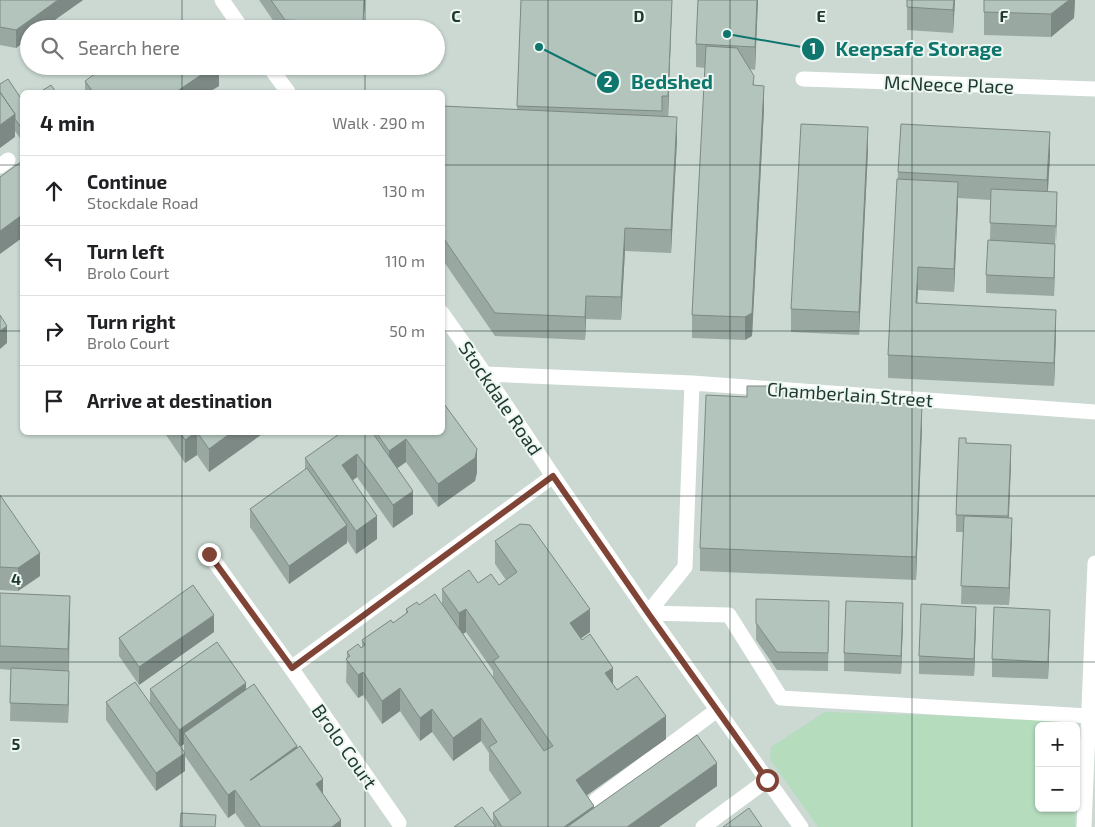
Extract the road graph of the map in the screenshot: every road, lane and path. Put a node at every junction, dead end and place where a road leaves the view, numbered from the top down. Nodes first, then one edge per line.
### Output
1 (222, 0) edge
2 (236, 20) edge
3 (276, 75) edge
4 (803, 80) dead end
5 (1095, 89) edge
6 (287, 90) edge
7 (445, 317) edge
8 (486, 374) junction
9 (692, 383) junction
10 (1095, 412) edge
11 (553, 476) junction
12 (209, 554) dead end
13 (1095, 563) edge
14 (648, 613) junction
15 (292, 668) junction
16 (717, 710) junction
17 (1088, 716) junction
18 (767, 780) junction
19 (596, 800) dead end
20 (1090, 804) edge
21 (399, 823) dead end
22 (703, 827) edge
23 (801, 827) edge
24 (1084, 827) edge

1 - 2 street
3 - 6 street
4 - 5 street, McNeece Place
7 - 8 street, Stockdale Road
8 - 9 street, Chamberlain Street
8 - 11 street, Stockdale Road
9 - 10 street, Chamberlain Street
9 - 14 street
11 - 14 street, Stockdale Road
11 - 15 street
12 - 15 street, Brolo Court
13 - 17 street
14 - 16 street, Stockdale Road
14 - 17 street
15 - 21 street, Brolo Court
16 - 18 street, Stockdale Road
16 - 19 street
17 - 20 street
18 - 22 street
18 - 23 street, Stockdale Road
20 - 24 street

